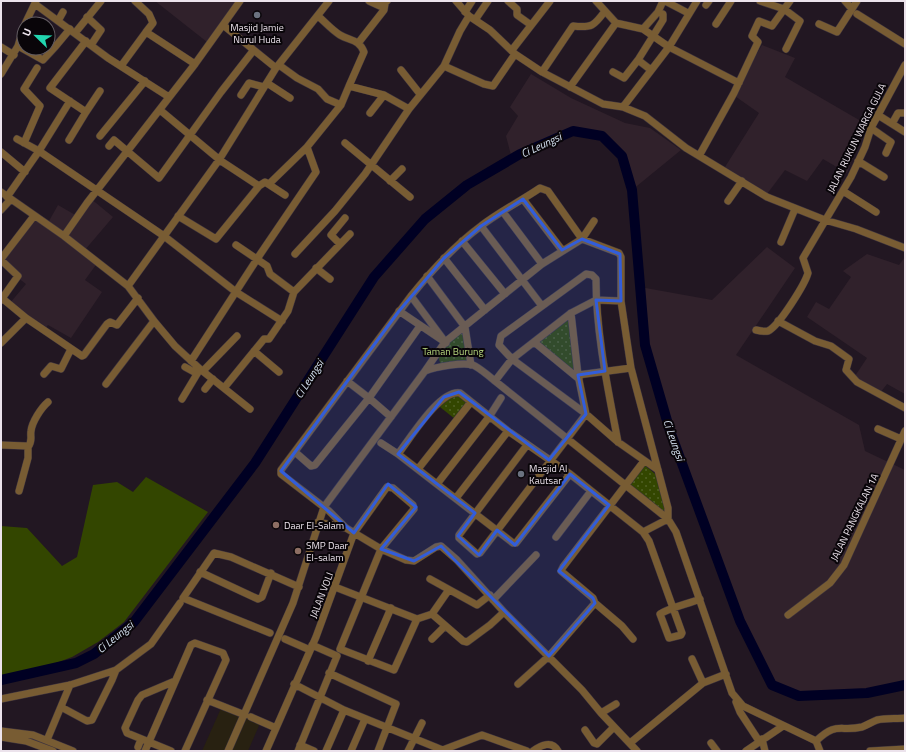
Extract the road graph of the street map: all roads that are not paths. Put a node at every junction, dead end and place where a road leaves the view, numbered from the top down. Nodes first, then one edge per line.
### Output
1 (101, 1) edge
2 (135, 1) edge
3 (240, 1) edge
4 (329, 1) edge
5 (368, 1) edge
6 (456, 1) edge
7 (472, 1) edge
8 (488, 1) edge
9 (508, 1) edge
10 (550, 1) edge
11 (664, 1) edge
12 (697, 1) edge
13 (731, 1) edge
14 (760, 1) edge
15 (790, 1) edge
16 (845, 1) edge
17 (857, 1) edge
18 (35, 2) edge
19 (386, 2) edge
20 (674, 3) edge
21 (602, 5) edge
22 (784, 10) junction
23 (855, 11) junction
24 (62, 12) dead end
25 (658, 12) junction
26 (688, 13) junction
27 (29, 16) edge
28 (318, 16) junction
29 (470, 16) junction
30 (88, 17) junction
31 (58, 21) junction
32 (616, 23) junction
33 (716, 24) dead end
34 (819, 24) dead end
35 (223, 25) junction
36 (531, 25) junction
37 (643, 29) junction
38 (73, 31) junction
39 (146, 32) junction
40 (653, 36) junction
41 (359, 42) junction
42 (88, 43) junction
43 (905, 44) edge
44 (56, 46) edge
45 (1, 47) edge
46 (670, 47) junction
47 (786, 49) dead end
48 (16, 50) edge
49 (254, 51) junction
50 (514, 52) junction
51 (14, 54) junction
52 (36, 56) edge
53 (47, 56) edge
54 (638, 60) junction
55 (195, 64) junction
56 (905, 65) edge
57 (121, 66) junction
58 (277, 66) junction
59 (444, 66) junction
60 (37, 68) dead end
61 (401, 70) dead end
62 (651, 70) junction
63 (2, 71) edge
64 (542, 72) junction
65 (613, 72) dead end
66 (145, 81) junction
67 (739, 83) junction
68 (266, 85) junction
69 (349, 86) junction
70 (570, 88) junction
71 (100, 92) dead end
72 (420, 94) junction
73 (241, 95) dead end
74 (384, 95) junction
75 (169, 97) junction
76 (290, 98) dead end
77 (70, 101) junction
78 (340, 105) junction
79 (623, 107) junction
80 (408, 109) junction
81 (160, 110) junction
82 (86, 112) junction
83 (370, 113) dead end
84 (905, 113) edge
85 (878, 115) junction
86 (893, 122) dead end
87 (870, 128) junction
88 (106, 130) junction
89 (905, 132) edge
90 (100, 136) dead end
91 (190, 136) junction
92 (17, 138) dead end
93 (69, 140) dead end
94 (24, 143) junction
95 (345, 143) dead end
96 (307, 147) junction
97 (39, 151) junction
98 (1, 152) edge
99 (122, 152) junction
100 (886, 153) dead end
101 (699, 156) junction
102 (219, 160) junction
103 (858, 161) junction
104 (371, 166) junction
105 (402, 169) dead end
106 (25, 172) junction
107 (884, 177) dead end
108 (390, 181) junction
109 (742, 181) junction
110 (269, 184) junction
111 (259, 186) junction
112 (96, 191) junction
113 (843, 191) junction
114 (285, 195) dead end
115 (6, 196) edge
116 (410, 197) dead end
117 (523, 199) junction
118 (728, 201) dead end
119 (795, 209) junction
120 (1, 210) edge
121 (503, 212) junction
122 (876, 212) dead end
123 (34, 216) junction
124 (178, 216) junction
125 (344, 218) dead end
126 (825, 220) junction
127 (594, 222) dead end
128 (480, 226) junction
129 (350, 234) dead end
130 (64, 236) junction
131 (164, 236) junction
132 (582, 239) junction
133 (462, 241) junction
134 (781, 242) dead end
135 (340, 244) junction
136 (236, 245) dead end
137 (905, 248) edge
138 (562, 250) junction
139 (295, 254) dead end
140 (444, 258) junction
141 (1, 259) edge
142 (257, 259) junction
143 (542, 264) junction
144 (316, 268) junction
145 (428, 276) junction
146 (330, 279) dead end
147 (523, 280) junction
148 (128, 286) junction
149 (236, 292) junction
150 (294, 292) junction
151 (505, 294) junction
152 (411, 296) junction
153 (138, 298) junction
154 (2, 299) edge
155 (596, 300) junction
156 (621, 301) junction
157 (542, 306) junction
158 (485, 310) junction
159 (399, 311) junction
160 (571, 313) junction
161 (26, 318) junction
162 (282, 320) junction
163 (154, 321) junction
164 (778, 321) junction
165 (420, 326) junction
166 (465, 328) junction
167 (756, 330) dead end
168 (237, 336) dead end
169 (446, 342) junction
170 (534, 342) junction
171 (1, 343) edge
172 (71, 349) junction
173 (254, 351) junction
174 (512, 359) junction
175 (191, 362) junction
176 (471, 365) junction
177 (185, 367) dead end
178 (631, 368) junction
179 (200, 371) junction
180 (425, 371) junction
181 (605, 371) junction
182 (279, 372) dead end
183 (44, 374) dead end
184 (579, 377) junction
185 (213, 379) junction
186 (347, 381) junction
187 (495, 381) junction
188 (106, 384) dead end
189 (224, 388) junction
190 (205, 389) dead end
191 (369, 398) junction
192 (502, 398) dead end
193 (182, 399) dead end
194 (48, 402) dead end
195 (472, 402) junction
196 (905, 408) edge
197 (250, 409) dead end
198 (586, 414) junction
199 (391, 417) junction
200 (489, 417) junction
201 (878, 429) dead end
202 (508, 431) junction
203 (905, 431) edge
204 (566, 438) junction
205 (901, 439) junction
206 (618, 442) junction
207 (382, 443) dead end
208 (1, 445) edge
209 (527, 445) junction
210 (28, 447) junction
211 (295, 452) junction
212 (398, 454) junction
213 (549, 460) junction
214 (644, 461) junction
215 (418, 469) junction
216 (658, 470) junction
217 (570, 474) junction
218 (437, 484) junction
219 (625, 485) junction
220 (19, 491) dead end
221 (591, 491) junction
222 (456, 498) junction
223 (609, 505) junction
224 (324, 507) junction
225 (475, 513) junction
226 (668, 519) junction
227 (318, 522) junction
228 (346, 528) junction
229 (497, 530) junction
230 (643, 532) junction
231 (354, 533) junction
232 (556, 537) dead end
233 (381, 549) junction
234 (536, 555) dead end
235 (200, 572) junction
236 (271, 573) junction
237 (430, 579) dead end
238 (299, 587) junction
239 (335, 587) junction
240 (448, 591) junction
241 (362, 597) junction
242 (492, 597) junction
243 (700, 599) junction
244 (180, 603) dead end
245 (595, 603) junction
246 (391, 608) junction
247 (504, 612) junction
248 (432, 614) junction
249 (788, 615) dead end
250 (417, 619) junction
251 (445, 626) junction
252 (270, 633) dead end
253 (285, 639) dead end
254 (432, 639) dead end
255 (633, 639) dead end
256 (311, 647) junction
257 (549, 656) junction
258 (692, 659) dead end
259 (368, 661) junction
260 (116, 670) junction
261 (329, 673) junction
262 (726, 674) junction
263 (175, 681) junction
264 (703, 683) junction
265 (294, 684) junction
266 (518, 684) dead end
267 (70, 685) junction
268 (319, 698) junction
269 (1, 699) edge
270 (207, 700) junction
271 (736, 700) junction
272 (616, 704) dead end
273 (61, 707) junction
274 (344, 710) junction
275 (601, 713) junction
276 (248, 716) junction
277 (905, 718) edge
278 (365, 719) junction
279 (422, 723) dead end
280 (783, 726) junction
281 (614, 727) junction
282 (276, 728) junction
283 (388, 728) junction
284 (585, 730) dead end
285 (1, 731) edge
286 (1, 737) edge
287 (414, 737) junction
288 (141, 738) junction
289 (47, 740) junction
290 (761, 740) junction
291 (149, 741) junction
292 (816, 741) junction
293 (711, 743) dead end
294 (138, 747) dead end
295 (299, 748) edge
296 (633, 748) edge
297 (905, 749) edge
298 (442, 750) edge
299 (51, 751) edge
300 (73, 751) edge
301 (145, 751) edge
302 (171, 751) edge
303 (185, 751) edge
304 (228, 751) edge
305 (266, 751) edge
306 (314, 751) edge
307 (326, 751) edge
308 (351, 751) edge
309 (378, 751) edge
310 (408, 751) edge
311 (527, 751) edge
312 (533, 751) edge
313 (558, 751) edge
314 (718, 751) edge
315 (746, 751) edge
316 (765, 751) edge
317 (820, 751) edge
318 (870, 751) edge
319 (882, 751) edge

1 - 30 street
2 - 39 street
3 - 35 street
4 - 28 street
5 - 19 street
6 - 29 street
7 - 29 street
8 - 29 street
9 - 36 street
10 - 36 street
11 - 20 street
11 - 25 street
12 - 26 street
13 - 33 street
14 - 22 street
15 - 22 street
16 - 23 street
17 - 23 street
18 - 27 street
18 - 31 street
19 - 41 street
20 - 26 street
21 - 32 street
21 - 64 street
22 - 47 street
22 - 67 street
23 - 34 street
23 - 43 street
24 - 31 street
25 - 37 street
25 - 40 street
26 - 46 street
28 - 41 street
28 - 58 street
29 - 50 street
29 - 59 street
30 - 38 street
30 - 42 street
31 - 38 street
32 - 37 street
32 - 70 street
35 - 49 street
35 - 55 street
36 - 50 street
37 - 40 street
38 - 42 street
38 - 44 street
39 - 55 street
39 - 57 street
40 - 46 street
40 - 54 street
41 - 69 street
42 - 57 street
42 - 77 street
45 - 51 street
46 - 62 street
46 - 67 street
48 - 51 street
49 - 58 street
49 - 91 street
50 - 59 street
50 - 64 street
51 - 63 street
52 - 53 street
54 - 62 street
54 - 65 street
55 - 75 street
56 - 85 street, JALAN RUKUN WARGA GULA
57 - 66 street
58 - 68 street
58 - 78 street
59 - 72 street
60 - 94 street
61 - 72 street
62 - 79 street
64 - 70 street
66 - 75 street
66 - 88 street
67 - 101 street
68 - 73 street
68 - 76 street
68 - 102 street
69 - 74 street
69 - 78 street
70 - 79 street
71 - 82 street
72 - 80 street
74 - 80 street
74 - 83 street
75 - 81 street
77 - 82 street
77 - 97 street
78 - 96 street
79 - 101 street
80 - 104 street
81 - 91 street
81 - 99 street
82 - 93 street
84 - 86 street
85 - 87 street, JALAN RUKUN WARGA GULA
85 - 89 street
87 - 100 street
87 - 103 street, JALAN RUKUN WARGA GULA
88 - 90 street
88 - 99 street
91 - 99 street
91 - 102 street
92 - 94 street
94 - 97 street
95 - 104 street
96 - 110 street
96 - 142 street
97 - 106 street
97 - 112 street
98 - 106 street
99 - 112 street
101 - 109 street
102 - 111 street
102 - 124 street
103 - 107 street
103 - 113 street, JALAN RUKUN WARGA GULA
104 - 108 street
104 - 139 street
105 - 108 street
106 - 115 street
108 - 116 street
109 - 118 street
109 - 119 street
110 - 111 street
110 - 114 street
111 - 124 street
112 - 130 street
112 - 131 street
113 - 122 street
113 - 126 street, JALAN RUKUN WARGA GULA
115 - 120 street
115 - 123 street
117 - 121 street
117 - 132 street
117 - 138 street
119 - 126 street
119 - 134 street
121 - 128 street
121 - 143 street
123 - 130 street
123 - 141 street
124 - 131 street
125 - 135 street
126 - 137 street
126 - 164 street, JALAN RUKUN WARGA GULA
127 - 132 street
128 - 133 street
128 - 147 street
129 - 135 street
130 - 148 street
131 - 148 street
131 - 149 street
132 - 138 street
132 - 156 street
133 - 140 street
133 - 151 street
135 - 144 street
136 - 142 street
138 - 143 street
140 - 145 street
140 - 158 street
141 - 154 street
142 - 149 street
142 - 150 street
143 - 147 street
144 - 146 street
144 - 150 street
145 - 152 street
145 - 166 street
147 - 151 street
147 - 157 street
148 - 153 street
149 - 162 street
149 - 175 street
150 - 162 street
151 - 158 street
152 - 159 street
152 - 169 street
153 - 163 street
153 - 172 street
154 - 161 street
155 - 156 street
155 - 157 street
155 - 160 street
155 - 181 street
156 - 178 street
157 - 174 street
158 - 166 street
159 - 165 street
159 - 186 street
160 - 170 street
160 - 184 street
161 - 171 street
161 - 172 street
162 - 173 street
163 - 175 street
163 - 188 street
164 - 167 street
164 - 196 street
165 - 169 street
165 - 191 street
166 - 169 street
166 - 176 street
168 - 179 street
169 - 180 street
170 - 174 street
170 - 184 street
172 - 183 street
173 - 182 street
173 - 189 street
174 - 187 street
174 - 198 street
175 - 179 street
176 - 180 street
176 - 187 street
177 - 179 street
178 - 181 street
178 - 216 street
179 - 185 street
179 - 193 street
180 - 199 street
181 - 184 street
181 - 206 street
184 - 198 street
185 - 189 street
185 - 190 street
186 - 191 street
186 - 211 street
187 - 204 street
189 - 197 street
191 - 199 street
191 - 211 street
192 - 200 street
194 - 210 street
195 - 200 street
195 - 212 street
195 - 215 street
198 - 204 street
198 - 206 street
199 - 224 street
200 - 202 street
200 - 218 street
201 - 205 street
202 - 209 street
202 - 222 street
203 - 205 street, JALAN PANGKALAN 1A
204 - 213 street
204 - 219 street
205 - 249 street, JALAN PANGKALAN 1A
206 - 214 street
207 - 212 street
208 - 210 street
209 - 213 street
209 - 225 street
210 - 220 street
211 - 224 street
212 - 215 street
213 - 217 street
213 - 229 street
214 - 216 street
214 - 219 street
215 - 218 street
216 - 226 street
217 - 221 street
217 - 229 street
218 - 222 street
219 - 223 street
219 - 226 street
221 - 223 street
221 - 232 street
222 - 225 street
223 - 230 street
223 - 245 street
224 - 227 street
224 - 228 street
225 - 229 street
225 - 229 street
226 - 230 street
226 - 243 street
227 - 228 street
227 - 238 street
228 - 231 street
230 - 243 street
231 - 233 street
231 - 233 street, JALAN VOLI
231 - 239 street, JALAN VOLI
233 - 241 street
233 - 242 street
234 - 242 street
235 - 236 street
235 - 236 street
235 - 252 street
236 - 238 street
237 - 240 street
238 - 276 street
239 - 241 street
239 - 256 street, JALAN VOLI
240 - 242 street
240 - 248 street
241 - 246 street
241 - 259 street
242 - 247 street
243 - 262 street
244 - 260 street
245 - 255 street
245 - 257 street
246 - 250 street
246 - 259 street
247 - 251 street
247 - 257 street
248 - 250 street
248 - 251 street
250 - 259 street
251 - 254 street
253 - 256 street
256 - 261 street
256 - 265 street, JALAN VOLI
257 - 266 street
257 - 275 street
258 - 264 street
260 - 267 street
260 - 273 street
261 - 268 street
261 - 283 street
262 - 264 street
262 - 271 street
263 - 270 street
263 - 288 street
263 - 291 street
264 - 296 street
265 - 268 street
265 - 282 street, JALAN VOLI
267 - 269 street
267 - 273 street
268 - 274 street
268 - 295 street
270 - 276 street
270 - 303 street
271 - 280 street
271 - 290 street
272 - 275 street
273 - 289 street
274 - 278 street
274 - 307 street
275 - 281 street
276 - 282 street
276 - 304 street
277 - 292 street
278 - 283 street
278 - 308 street
279 - 287 street
280 - 290 street
280 - 292 street
281 - 284 street
281 - 296 street
282 - 305 street, JALAN VOLI
283 - 287 street
283 - 309 street
285 - 289 street
286 - 299 street
287 - 298 street
287 - 310 street
288 - 291 street
288 - 294 street
289 - 300 street
290 - 315 street
290 - 316 street
291 - 301 street
291 - 302 street
292 - 317 street
293 - 314 street
295 - 306 street
297 - 319 street
298 - 311 street
312 - 313 street
318 - 319 street

